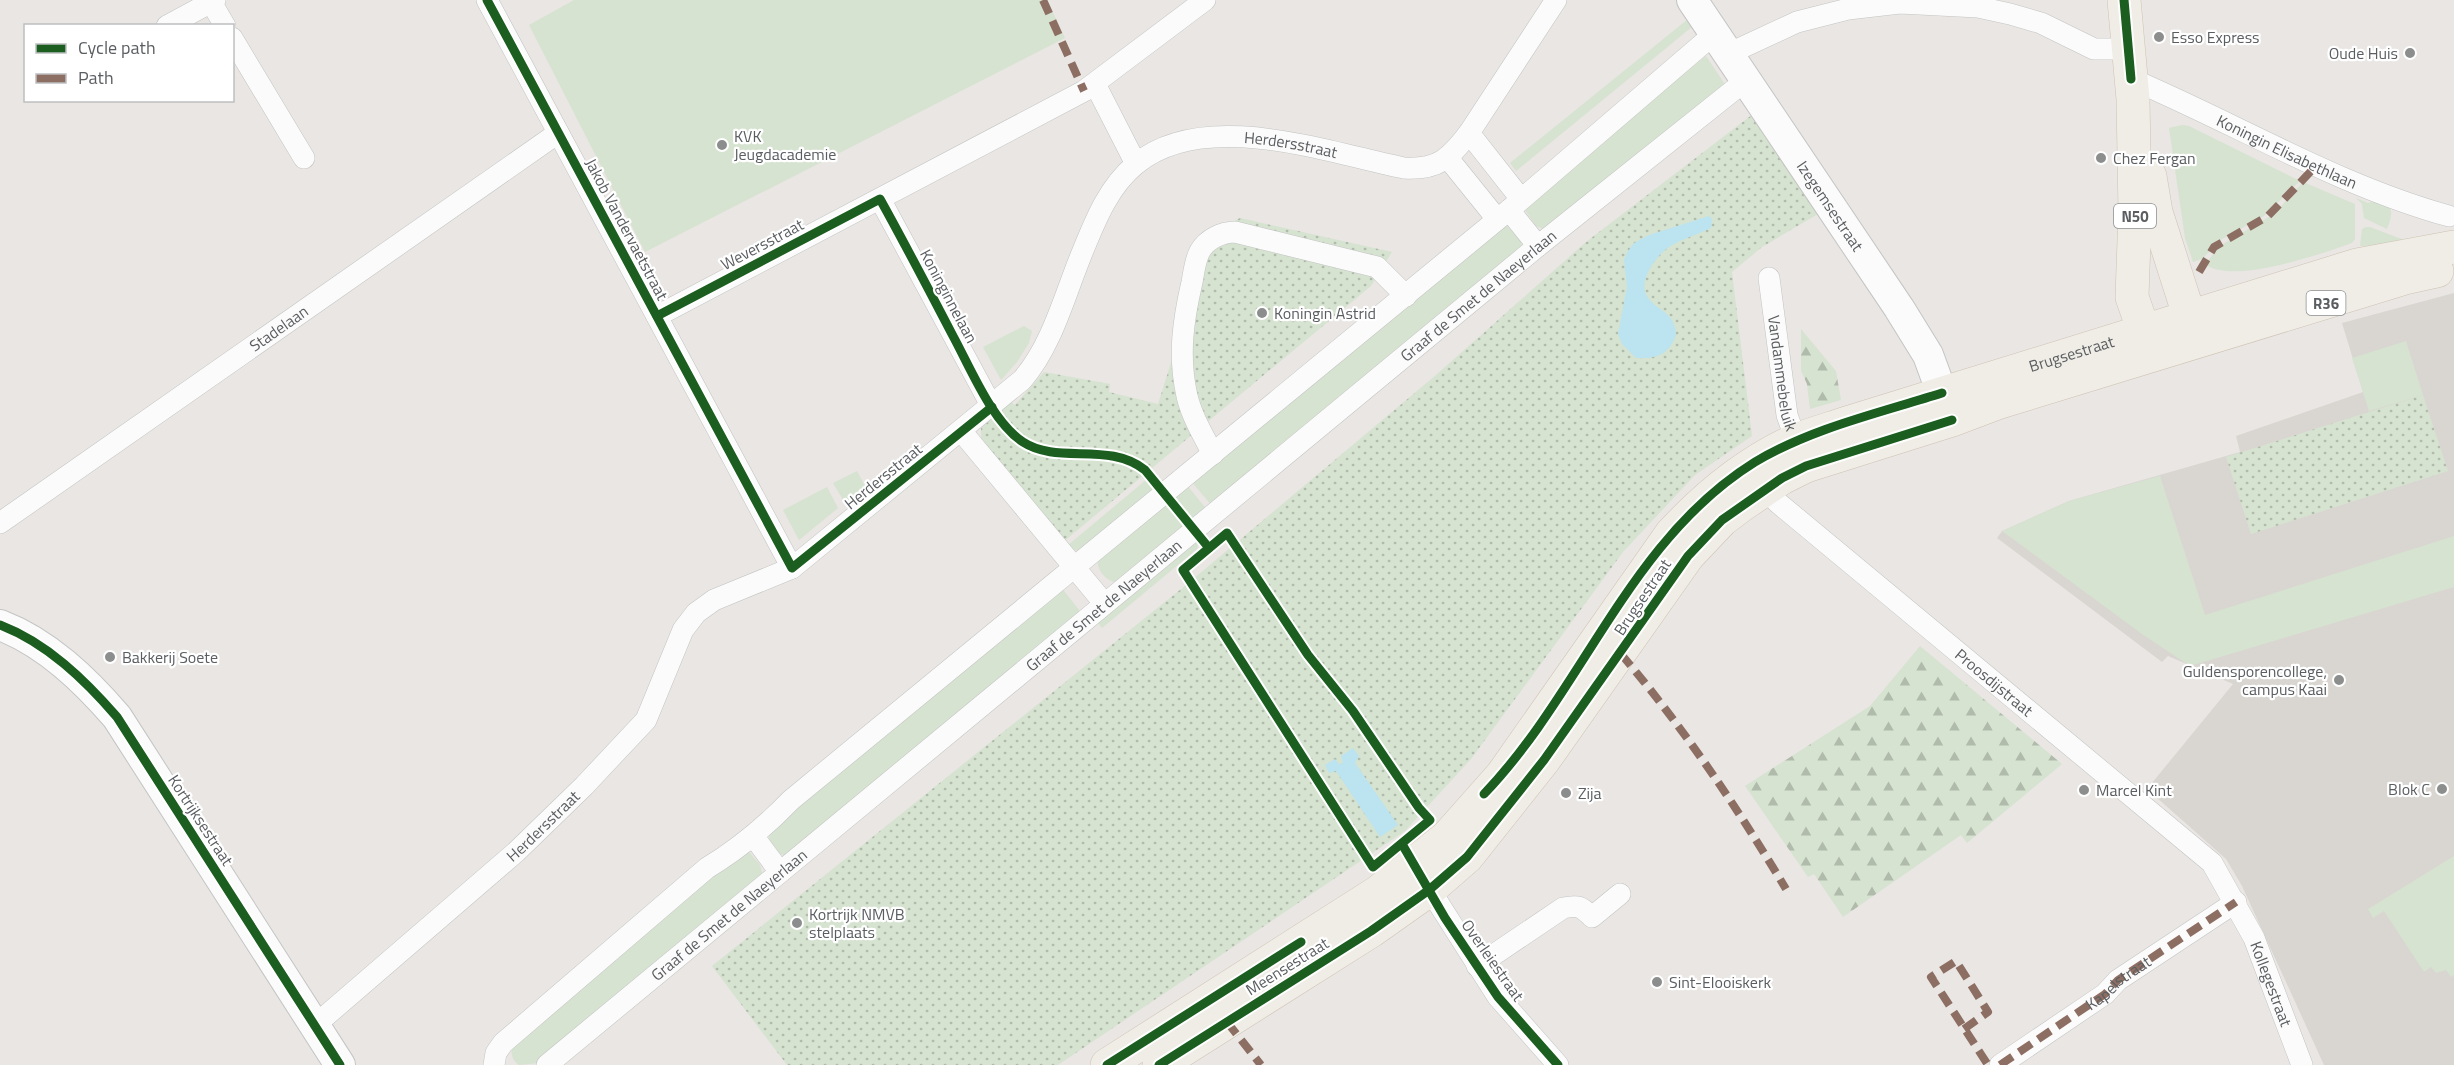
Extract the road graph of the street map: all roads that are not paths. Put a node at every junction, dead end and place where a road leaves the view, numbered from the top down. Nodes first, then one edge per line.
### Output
1 (487, 0) edge
2 (1205, 0) edge
3 (1556, 0) edge
4 (1692, 0) edge
5 (2124, 0) edge
6 (213, 1) edge
7 (171, 24) edge
8 (224, 24) edge
9 (234, 41) edge
10 (1721, 44) junction
11 (2130, 76) junction
12 (1745, 81) junction
13 (1095, 84) junction
14 (558, 133) junction
15 (1469, 133) junction
16 (1447, 157) junction
17 (304, 158) dead end
18 (1136, 164) junction
19 (880, 198) junction
20 (1509, 210) junction
21 (2451, 231) edge
22 (1538, 246) junction
23 (2454, 268) edge
24 (1769, 278) dead end
25 (1406, 296) junction
26 (657, 316) junction
27 (2193, 329) junction
28 (2148, 344) junction
29 (992, 407) junction
30 (1947, 407) junction
31 (962, 432) junction
32 (1800, 453) junction
33 (1213, 454) junction
34 (1763, 474) junction
35 (0, 523) edge
36 (1076, 567) junction
37 (792, 568) junction
38 (1104, 603) junction
39 (0, 625) edge
40 (754, 837) junction
41 (780, 872) junction
42 (1422, 877) junction
43 (1620, 894) dead end
44 (2236, 903) junction
45 (1477, 966) junction
46 (314, 1026) junction
47 (340, 1065) edge
48 (494, 1065) edge
49 (547, 1065) edge
50 (1107, 1065) edge
51 (1160, 1065) edge
52 (1558, 1065) edge
53 (2000, 1065) edge
54 (2302, 1065) edge

1 - 14 street, Jakob Vandervaetstraat
2 - 13 street, Weversstraat
3 - 15 street, Herdersstraat
4 - 10 street, Izegemsestraat
5 - 11 main road, N50
6 - 7 street
6 - 8 street
9 - 17 street
10 - 11 street, Koningin Elisabethlaan
10 - 12 street, Izegemsestraat
10 - 20 street
11 - 21 street, Koningin Elisabethlaan
11 - 27 main road, N50
11 - 28 main road, N50
12 - 22 street, Graaf de Smet de Naeyerlaan
12 - 30 street, Izegemsestraat
13 - 18 street
13 - 19 street, Weversstraat
14 - 26 street, Jakob Vandervaetstraat
14 - 35 street, Stadelaan
15 - 16 street, Herdersstraat
15 - 20 street
16 - 18 street, Herdersstraat
16 - 20 street
18 - 29 street, Herdersstraat
19 - 26 street, Weversstraat
19 - 29 street, Koninginnelaan
20 - 22 street
20 - 25 street
21 - 27 main road, R36
22 - 38 street, Graaf de Smet de Naeyerlaan
23 - 27 main road, R36
24 - 32 street, Vandammebeluik
25 - 33 street
25 - 33 street
26 - 37 street, Jakob Vandervaetstraat
27 - 28 main road, R36
28 - 30 main road, Brugsestraat / R36
29 - 31 street, Herdersstraat
30 - 32 main road, Brugsestraat / R36
31 - 36 street
31 - 37 street, Herdersstraat
32 - 34 main road, Brugsestraat / R36
33 - 36 street
34 - 42 main road, Brugsestraat / R36
34 - 44 street, Proosdijstraat
36 - 38 street
36 - 40 street
37 - 46 street, Herdersstraat
38 - 41 street, Graaf de Smet de Naeyerlaan
39 - 46 street, Kortrijksestraat
40 - 41 street
40 - 48 street
41 - 49 street, Graaf de Smet de Naeyerlaan
42 - 45 street, Overleiestraat
42 - 50 main road, Meensestraat / R36
42 - 51 main road, Meensestraat / R36
43 - 45 street
44 - 53 street, Kapelstraat
44 - 54 street, Kollegestraat
45 - 52 street, Overleiestraat
46 - 47 street, Kortrijksestraat

